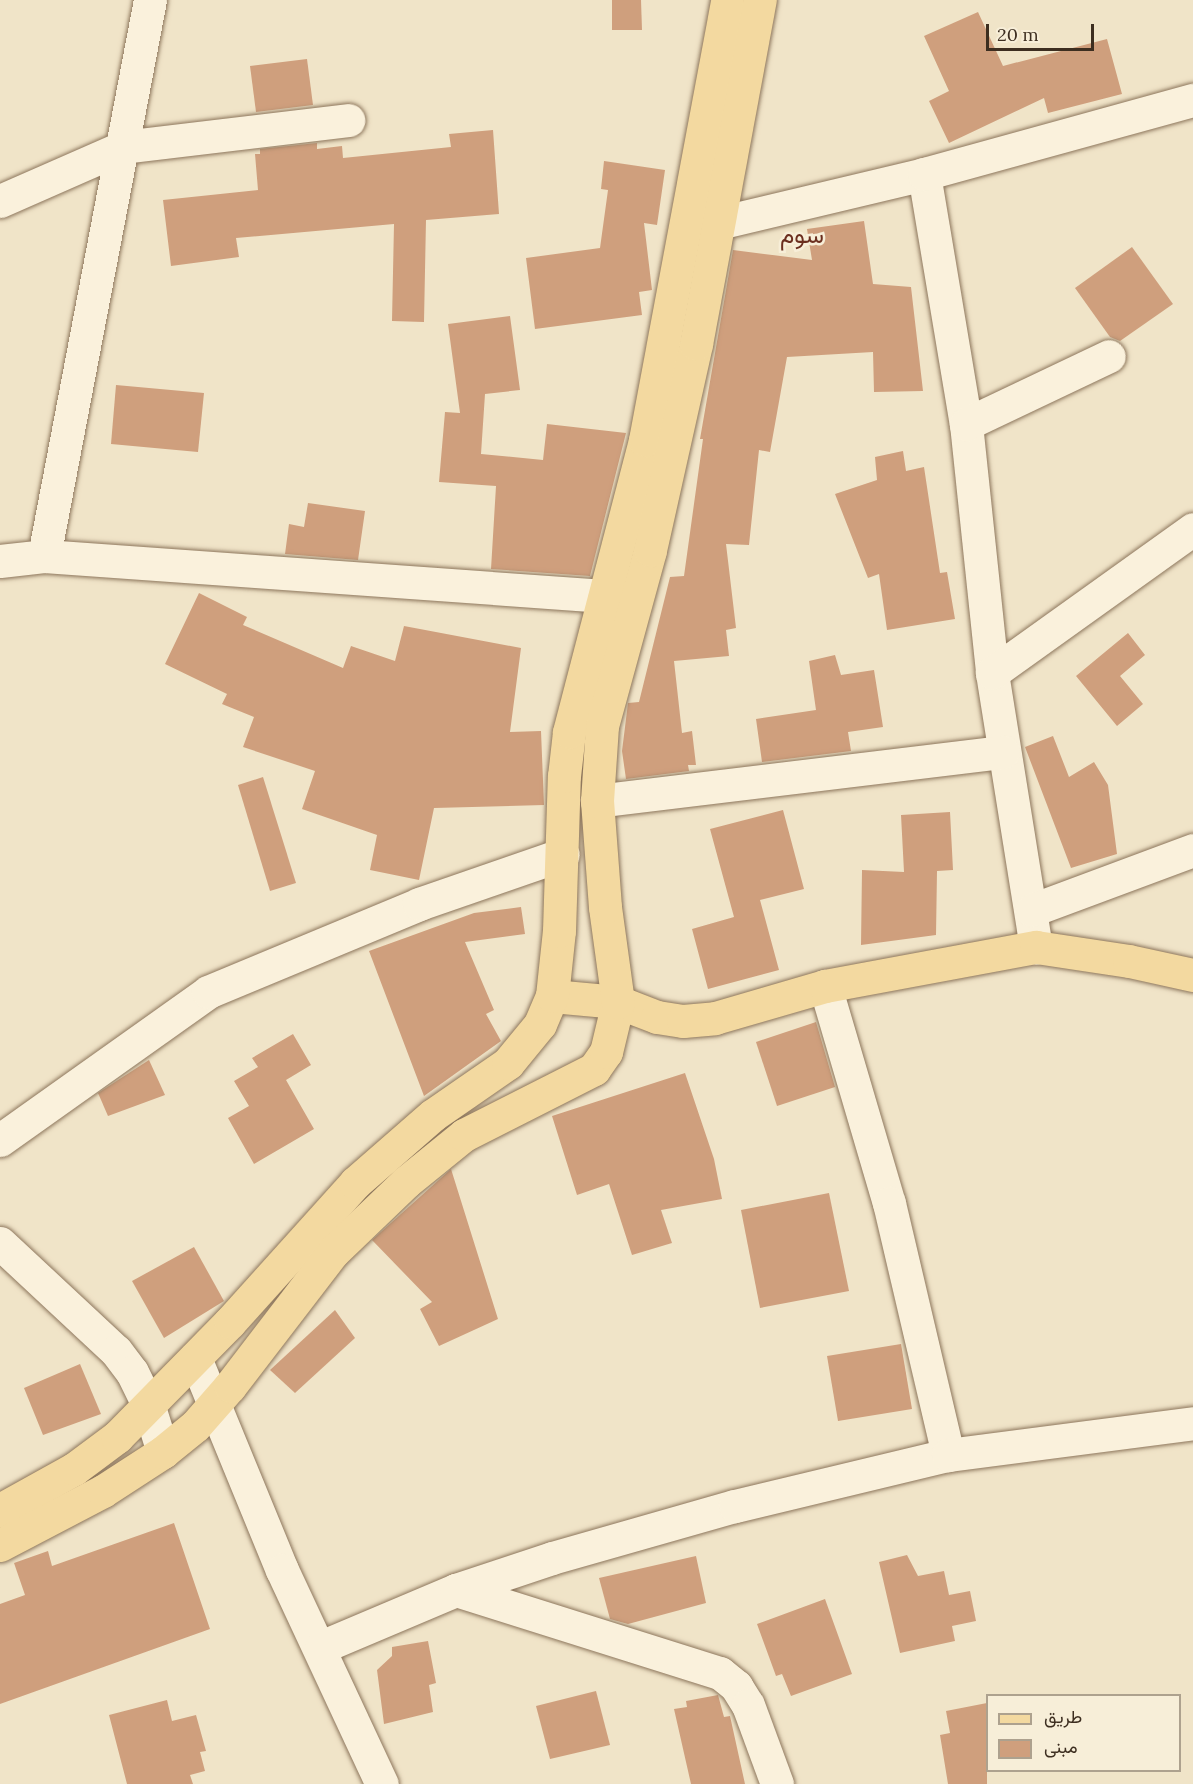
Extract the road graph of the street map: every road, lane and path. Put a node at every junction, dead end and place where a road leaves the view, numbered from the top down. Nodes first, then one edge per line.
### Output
1 (150, 0) edge
2 (727, 0) edge
3 (760, 0) edge
4 (1193, 100) edge
5 (348, 120) dead end
6 (123, 147) junction
7 (924, 174) junction
8 (0, 201) edge
9 (719, 223) junction
10 (1109, 356) dead end
11 (966, 424) junction
12 (1193, 529) edge
13 (44, 556) junction
14 (0, 561) edge
15 (605, 596) junction
16 (992, 673) junction
17 (1003, 752) junction
18 (597, 801) junction
19 (1193, 850) edge
20 (563, 854) junction
21 (1032, 910) junction
22 (1036, 947) junction
23 (1193, 975) edge
24 (825, 986) junction
25 (552, 996) junction
26 (618, 1002) junction
27 (0, 1140) edge
28 (0, 1243) edge
29 (195, 1358) junction
30 (213, 1405) junction
31 (149, 1407) junction
32 (1193, 1424) edge
33 (163, 1452) junction
34 (948, 1455) junction
35 (0, 1510) edge
36 (0, 1545) edge
37 (456, 1590) junction
38 (321, 1647) junction
39 (382, 1784) edge
40 (777, 1784) edge

1 - 6 street
2 - 15 main road
3 - 9 main road
4 - 7 street
5 - 6 street
6 - 8 street
6 - 13 street
7 - 9 street
7 - 11 street
9 - 18 main road
10 - 11 street
11 - 16 street
12 - 16 street
13 - 14 street
13 - 15 street
15 - 20 main road
16 - 17 street
17 - 18 street
17 - 21 street
18 - 26 main road
19 - 21 street
20 - 25 main road
20 - 27 street
21 - 22 street
22 - 23 main road
22 - 24 main road
24 - 26 main road
24 - 34 street
25 - 26 main road
25 - 29 main road
26 - 30 main road
28 - 31 street
29 - 30 street
29 - 31 main road
30 - 33 main road
30 - 38 street
31 - 33 street
31 - 35 main road
32 - 34 street
33 - 36 main road
34 - 37 street
37 - 38 street
37 - 40 street
38 - 39 street

